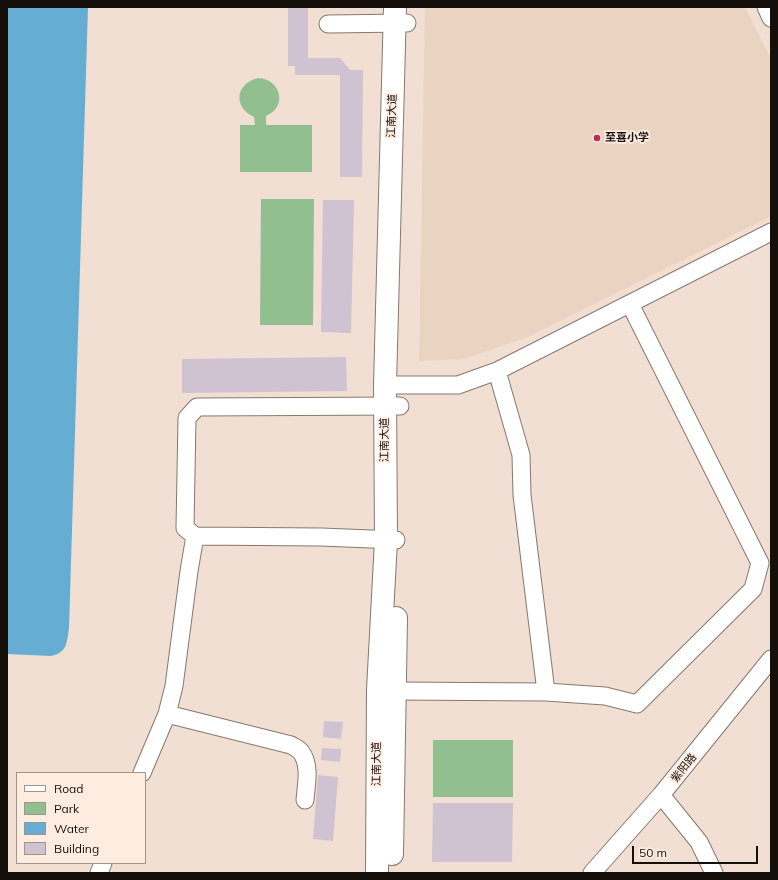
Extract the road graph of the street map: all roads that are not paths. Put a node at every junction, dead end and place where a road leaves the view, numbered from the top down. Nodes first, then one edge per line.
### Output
1 (766, 7) edge
2 (401, 15) edge
3 (771, 18) edge
4 (328, 24) dead end
5 (771, 232) edge
6 (630, 304) junction
7 (497, 371) junction
8 (392, 385) junction
9 (392, 406) junction
10 (195, 536) junction
11 (391, 540) junction
12 (771, 659) edge
13 (395, 691) junction
14 (546, 692) junction
15 (167, 714) junction
16 (142, 772) edge
17 (661, 796) junction
18 (305, 800) dead end
19 (102, 864) edge
20 (98, 873) edge
21 (377, 873) edge
22 (391, 873) edge
23 (592, 873) edge
24 (714, 873) edge

1 - 3 street
2 - 4 street
2 - 8 main road, 江南大道
5 - 6 street
6 - 7 street
6 - 14 street
7 - 8 street
7 - 14 street
8 - 9 main road, 江南大道
9 - 10 street
9 - 11 main road, 江南大道
10 - 11 street
10 - 15 street
11 - 13 main road, 江南大道
11 - 21 main road, 江南大道
12 - 17 street, 紫阳路
13 - 14 street
13 - 22 main road, 江南大道
15 - 16 street
15 - 18 street
17 - 23 street, 紫阳路
17 - 24 street
19 - 20 street

